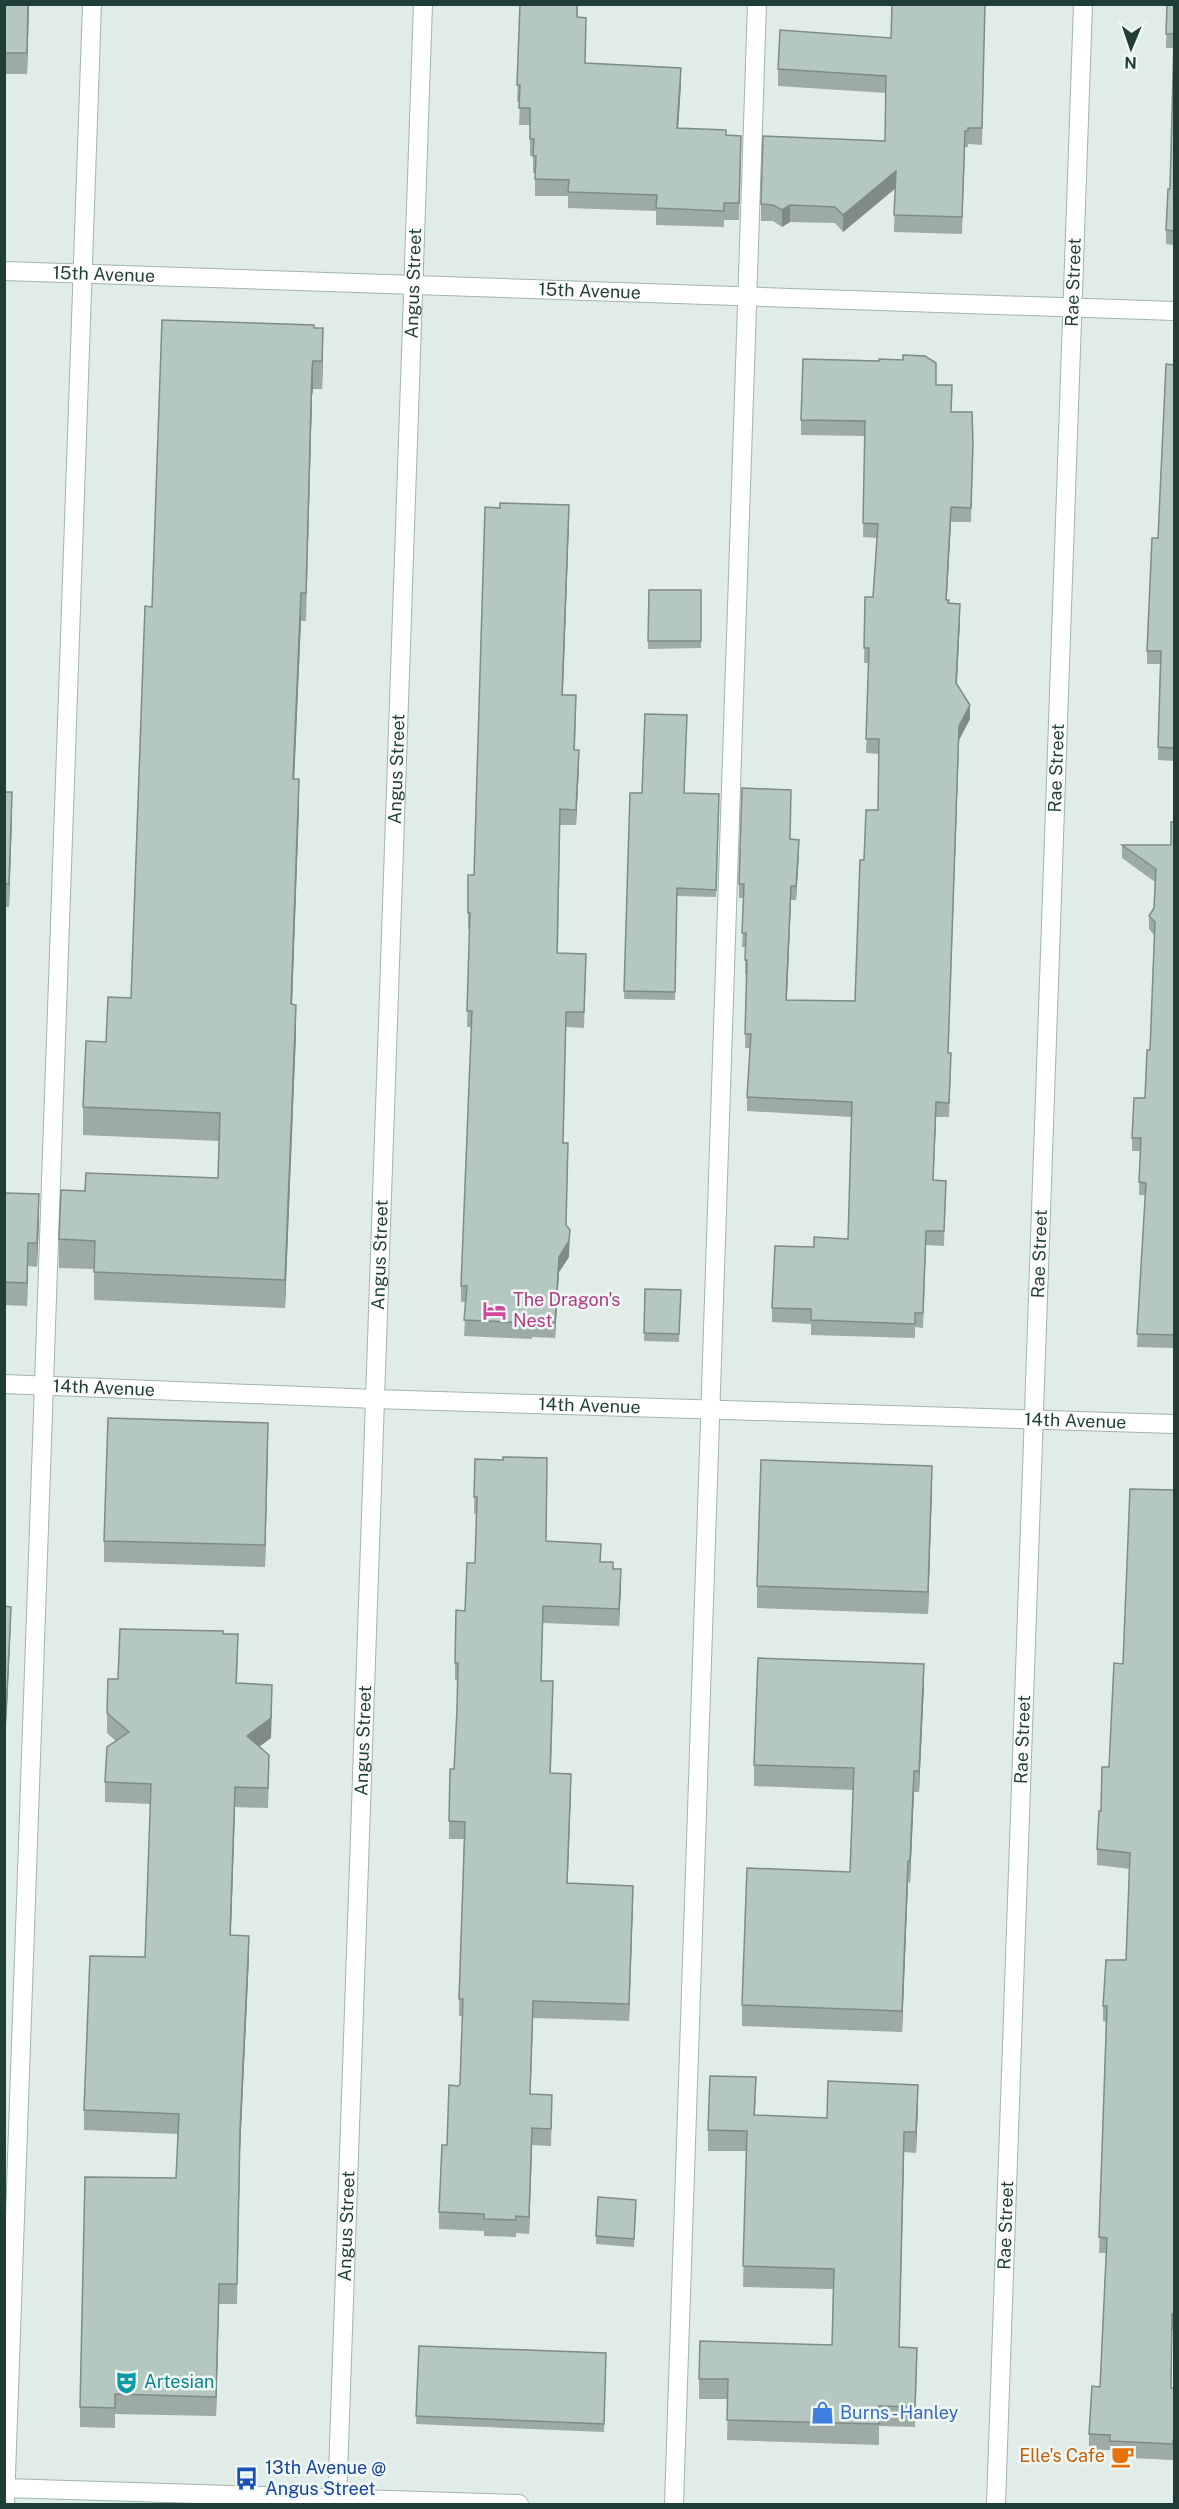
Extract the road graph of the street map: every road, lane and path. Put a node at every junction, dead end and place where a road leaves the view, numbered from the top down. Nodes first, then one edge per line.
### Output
1 (92, 4) edge
2 (423, 4) edge
3 (757, 4) edge
4 (1083, 4) edge
5 (4, 271) edge
6 (82, 274) junction
7 (414, 285) junction
8 (747, 297) junction
9 (1072, 308) junction
10 (1174, 311) edge
11 (4, 1384) edge
12 (42, 1386) junction
13 (375, 1399) junction
14 (710, 1409) junction
15 (1034, 1419) junction
16 (1174, 1424) edge
17 (5, 2493) edge
18 (337, 2502) edge
19 (519, 2505) edge
20 (674, 2505) edge
21 (996, 2505) edge

1 - 6 street
2 - 7 street, Angus Street
3 - 8 street
4 - 9 street, Rae Street
5 - 6 street, 15th Avenue
6 - 7 street, 15th Avenue
6 - 12 street
7 - 8 street, 15th Avenue
7 - 13 street, Angus Street
8 - 9 street, 15th Avenue
8 - 14 street
9 - 10 street, 15th Avenue
9 - 15 street, Rae Street
11 - 12 street, 14th Avenue
12 - 13 street, 14th Avenue
12 - 17 street
13 - 14 street, 14th Avenue
13 - 18 street, Angus Street
14 - 15 street, 14th Avenue
14 - 20 street
15 - 16 street, 14th Avenue
15 - 21 street, Rae Street
17 - 18 street
18 - 19 street

